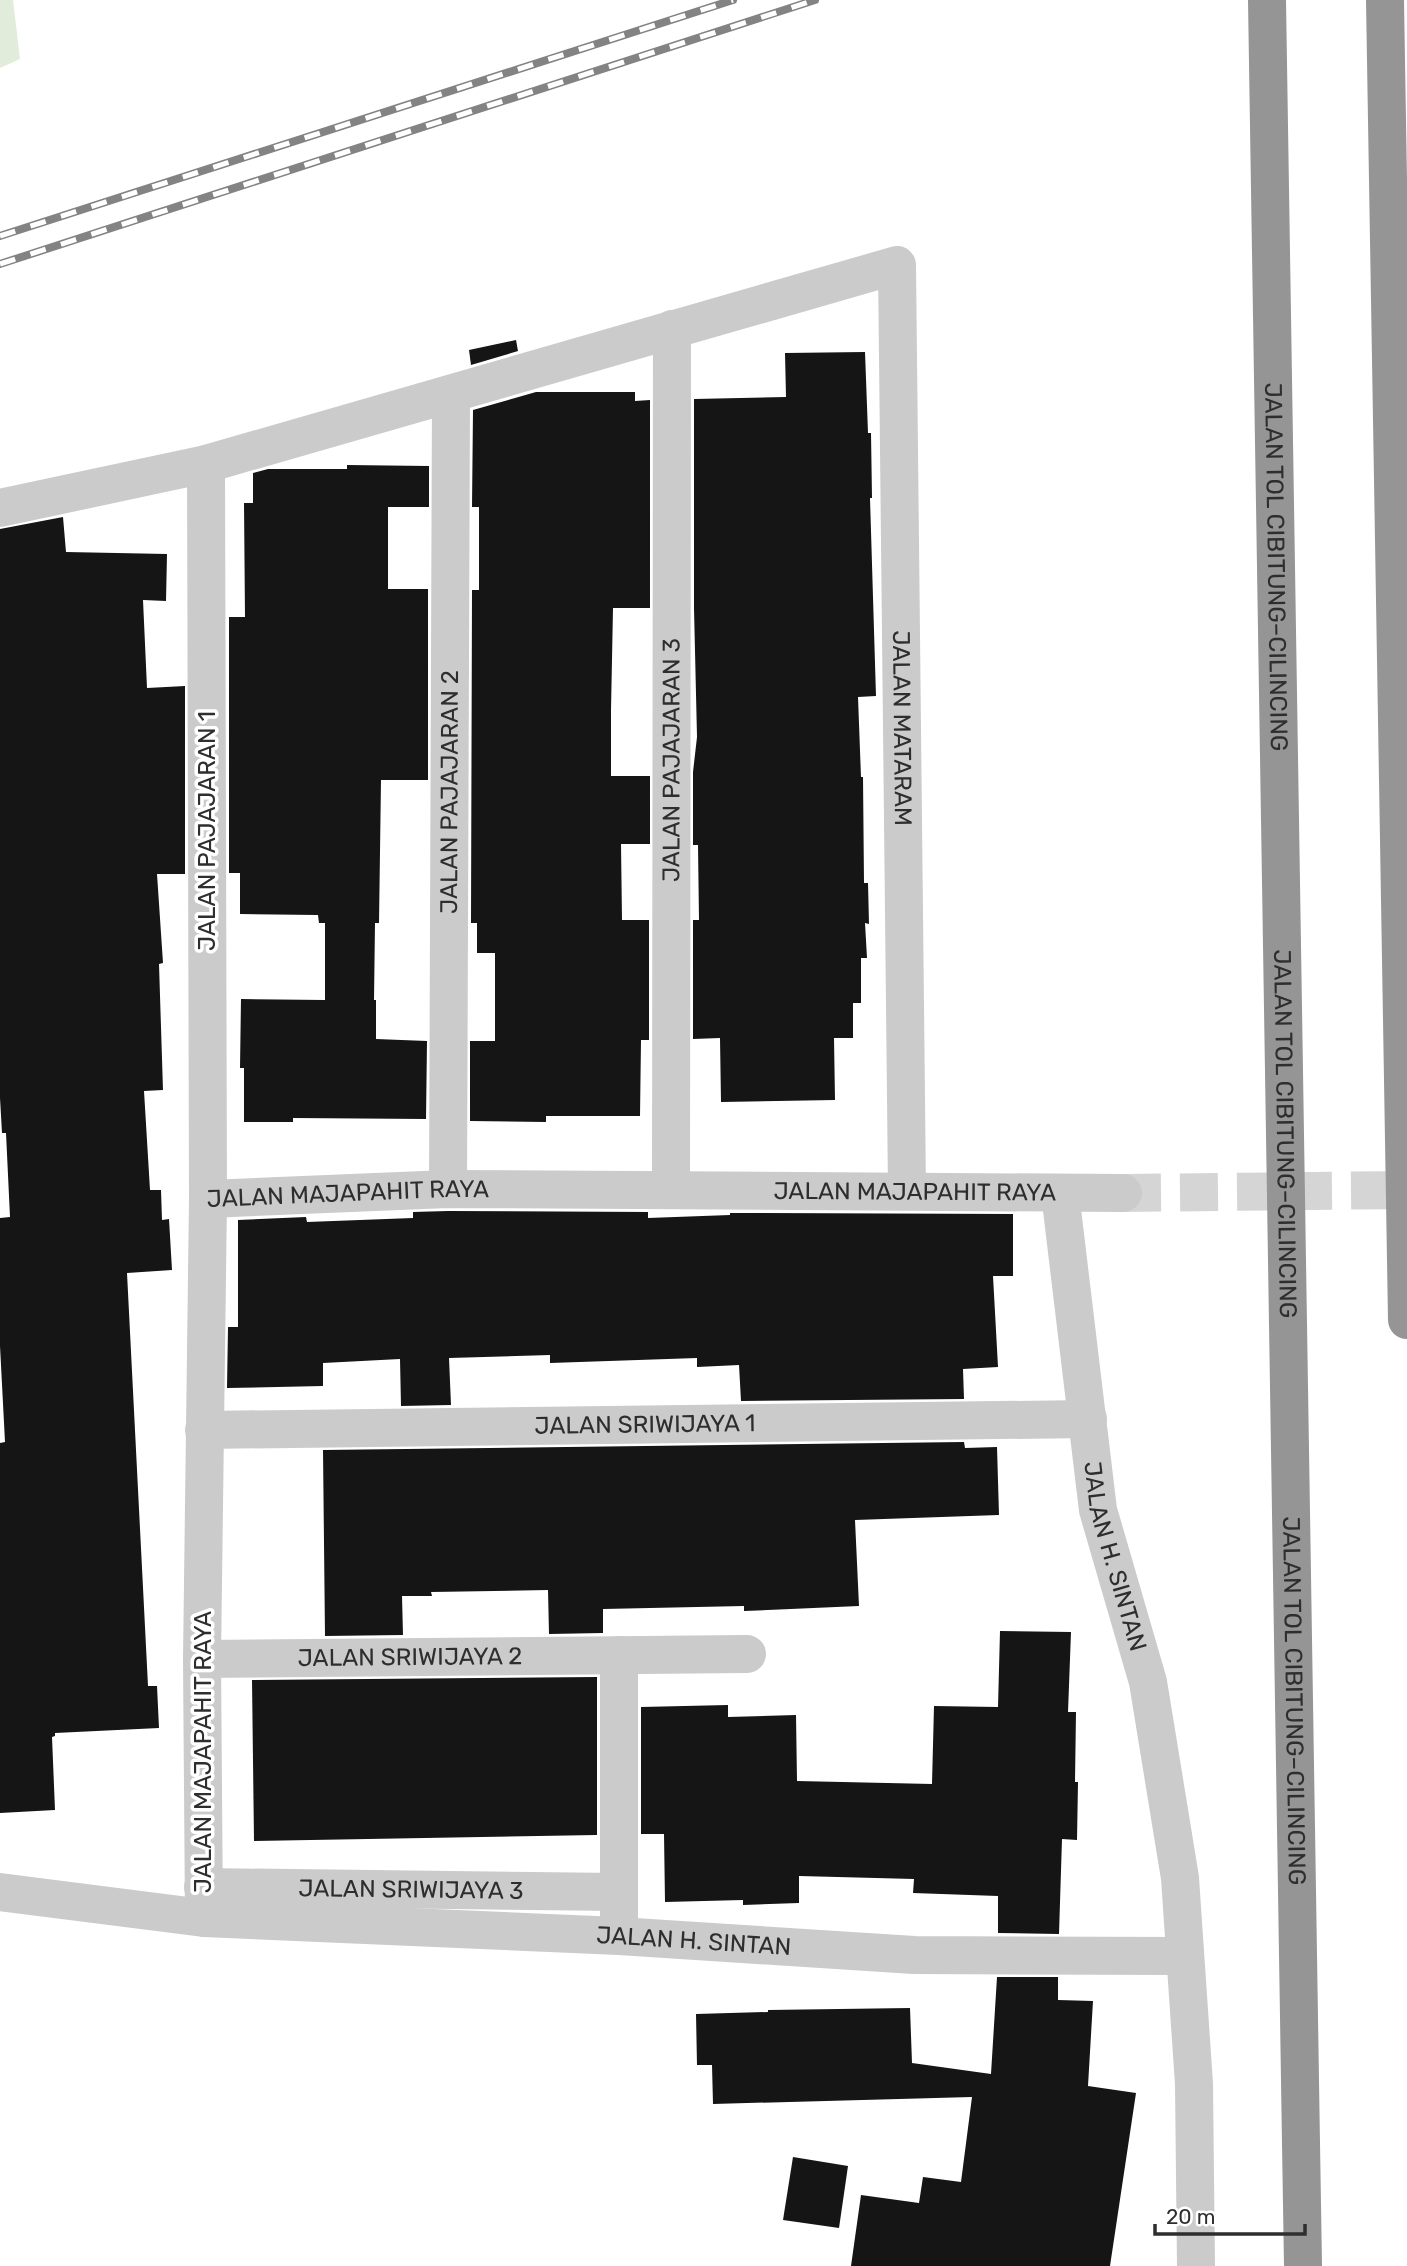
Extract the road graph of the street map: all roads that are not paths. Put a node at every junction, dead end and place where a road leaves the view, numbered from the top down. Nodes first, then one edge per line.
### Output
1 (1267, 0) edge
2 (1385, 0) edge
3 (672, 329) junction
4 (451, 394) junction
5 (206, 464) junction
6 (0, 508) edge
7 (448, 1189) junction
8 (671, 1190) junction
9 (907, 1190) junction
10 (1123, 1192) tunnel mouth
11 (1060, 1193) junction
12 (208, 1199) junction
13 (1407, 1320) edge
14 (1087, 1419) junction
15 (204, 1430) junction
16 (747, 1654) dead end
17 (619, 1655) junction
18 (202, 1659) junction
19 (0, 1892) edge
20 (619, 1892) junction
21 (203, 1903) junction
22 (619, 1936) junction
23 (1184, 1956) junction
24 (1196, 2266) edge
25 (1303, 2266) edge

1 - 25 highway, JALAN TOL CIBITUNG–CILINCING, bridge
2 - 13 highway, bridge
3 - 4 street
3 - 8 street, JALAN PAJAJARAN 3
3 - 9 street, JALAN MATARAM
4 - 5 street
4 - 7 street, JALAN PAJAJARAN 2
5 - 6 street
5 - 12 street, JALAN PAJAJARAN 1
7 - 8 street, JALAN MAJAPAHIT RAYA
7 - 12 street, JALAN MAJAPAHIT RAYA
8 - 9 street, JALAN MAJAPAHIT RAYA
9 - 11 street, JALAN MAJAPAHIT RAYA
10 - 11 street, JALAN MAJAPAHIT RAYA
11 - 14 street, JALAN H. SINTAN
12 - 15 street, JALAN MAJAPAHIT RAYA
14 - 15 street, JALAN SRIWIJAYA 1
14 - 23 street, JALAN H. SINTAN
15 - 18 street, JALAN MAJAPAHIT RAYA
16 - 17 street, JALAN SRIWIJAYA 2
17 - 18 street, JALAN SRIWIJAYA 2
17 - 20 street
18 - 21 street, JALAN MAJAPAHIT RAYA
19 - 21 street
20 - 21 street, JALAN SRIWIJAYA 3
20 - 22 street
21 - 22 street, JALAN H. SINTAN
22 - 23 street, JALAN H. SINTAN
23 - 24 street, JALAN H. SINTAN

